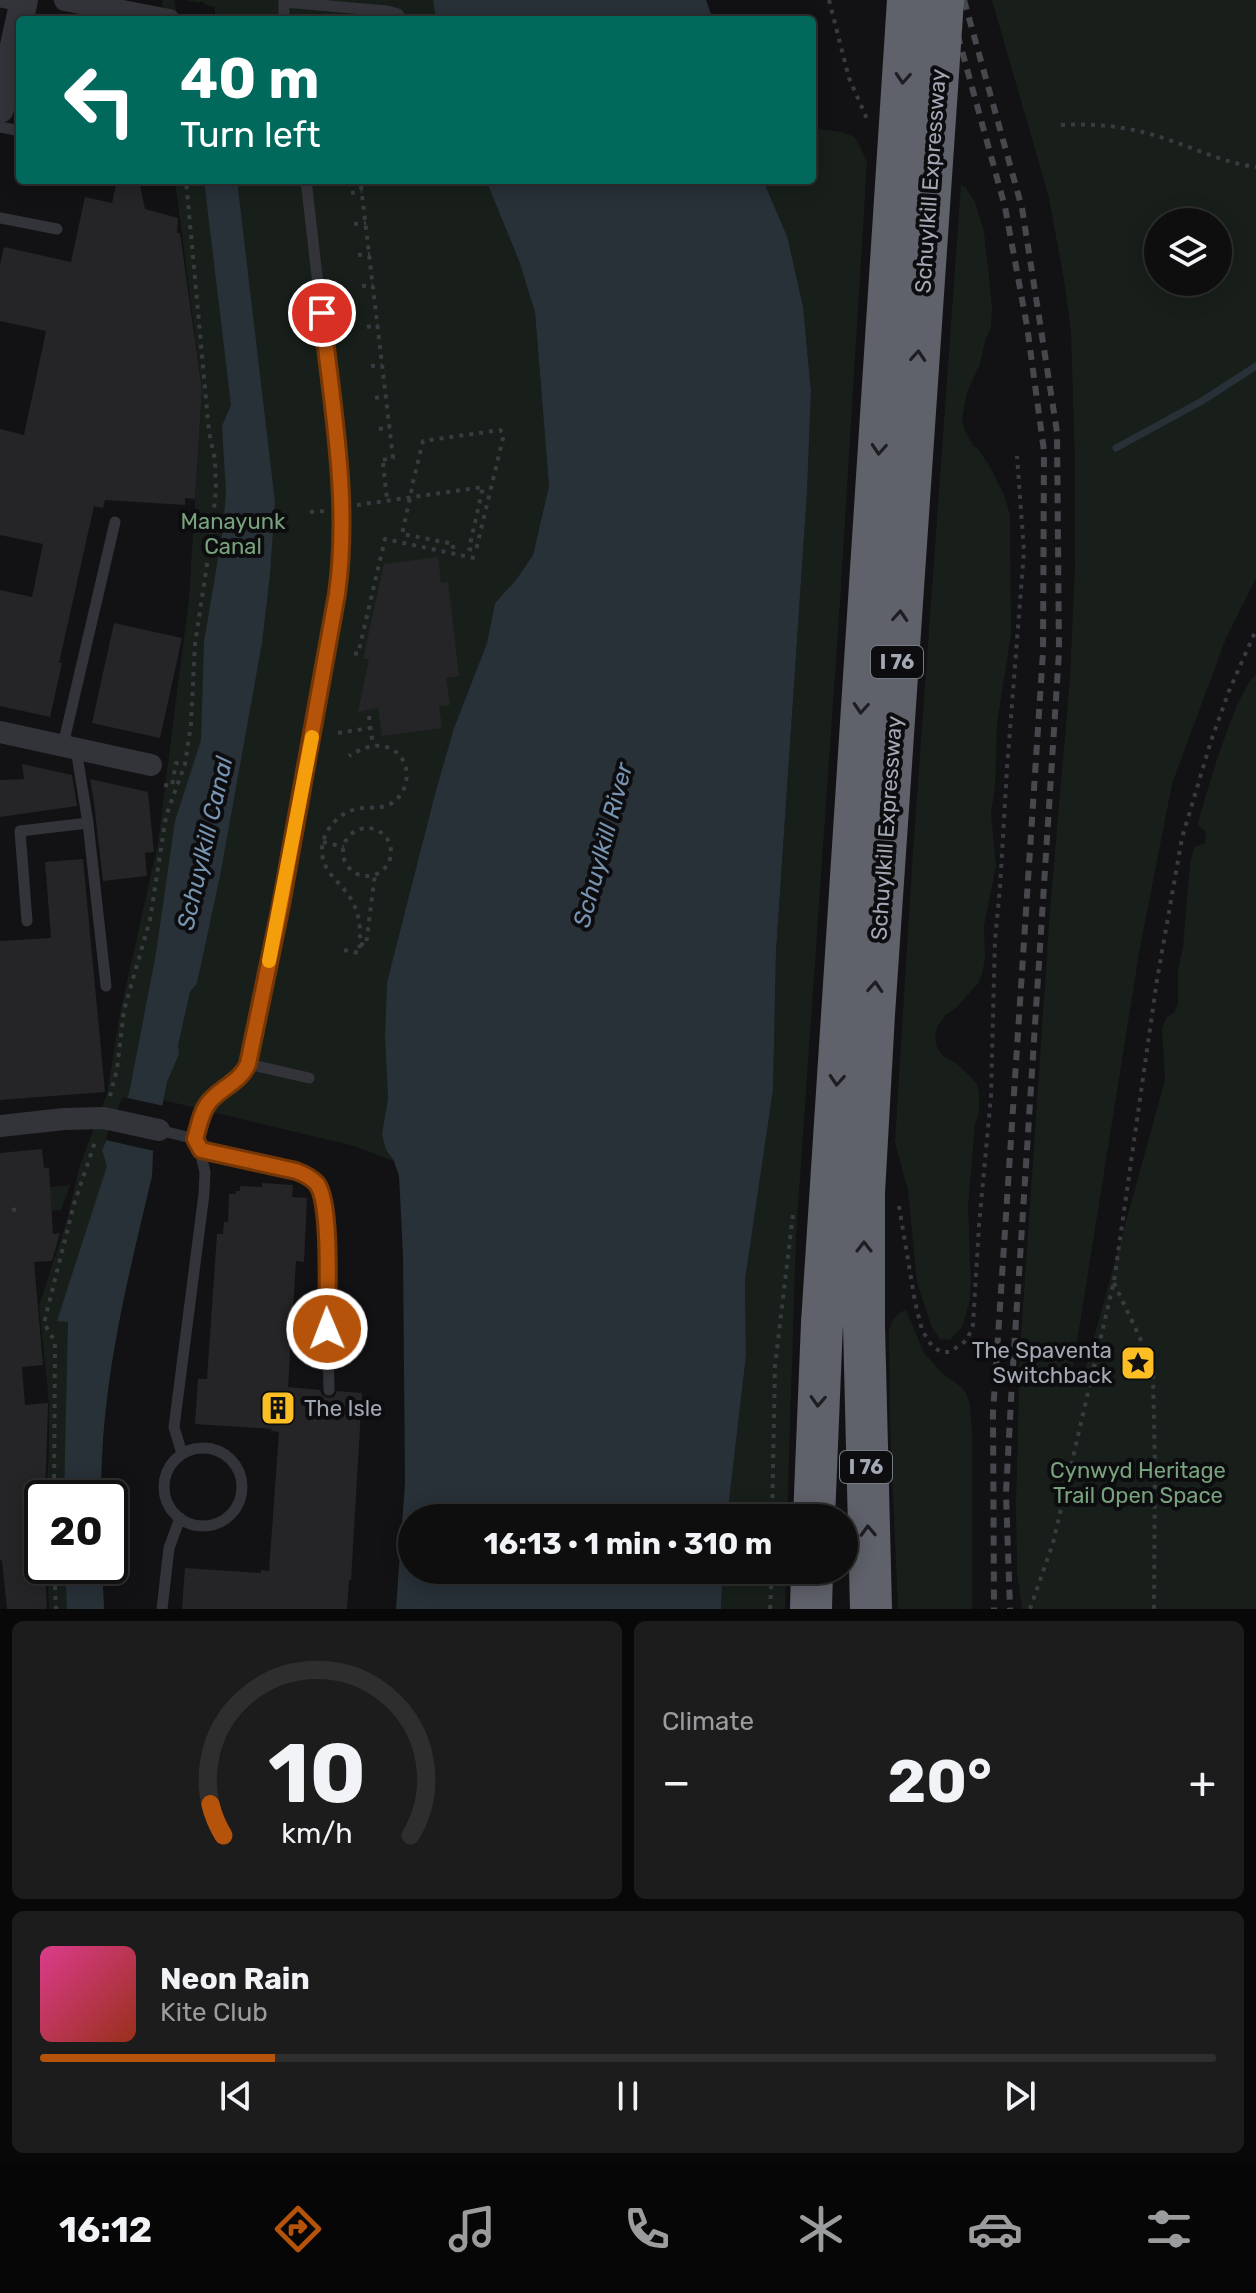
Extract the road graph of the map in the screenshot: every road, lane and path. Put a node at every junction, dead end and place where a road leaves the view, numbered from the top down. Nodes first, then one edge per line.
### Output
1 (65, 0) edge
2 (829, 0) edge
3 (908, 0) edge
4 (943, 0) edge
5 (15, 2) edge
6 (352, 4) edge
7 (148, 16) edge
8 (284, 16) edge
9 (400, 16) edge
10 (0, 109) edge
11 (869, 122) dead end
12 (1061, 125) dead end
13 (1256, 167) edge
14 (186, 184) edge
15 (307, 186) edge
16 (351, 193) dead end
17 (0, 218) edge
18 (366, 223) junction
19 (354, 224) dead end
20 (57, 229) dead end
21 (370, 254) junction
22 (358, 255) dead end
23 (373, 285) junction
24 (362, 286) dead end
25 (378, 325) junction
26 (367, 327) dead end
27 (382, 365) junction
28 (371, 366) dead end
29 (386, 396) junction
30 (375, 398) dead end
31 (390, 427) junction
32 (379, 429) dead end
33 (1017, 456) dead end
34 (410, 496) junction
35 (387, 500) junction
36 (357, 505) dead end
37 (115, 522) dead end
38 (451, 554) junction
39 (479, 559) dead end
40 (1256, 630) edge
41 (354, 653) dead end
42 (369, 716) dead end
43 (370, 728) junction
44 (0, 732) edge
45 (338, 733) dead end
46 (373, 746) junction
47 (70, 747) junction
48 (349, 756) dead end
49 (185, 764) junction
50 (151, 765) dead end
51 (176, 765) dead end
52 (173, 781) dead end
53 (164, 785) dead end
54 (88, 823) junction
55 (317, 835) dead end
56 (324, 839) junction
57 (344, 847) junction
58 (376, 873) junction
59 (27, 921) dead end
60 (360, 944) junction
61 (344, 950) dead end
62 (106, 986) dead end
63 (248, 1064) junction
64 (309, 1078) dead end
65 (105, 1120) junction
66 (0, 1126) edge
67 (159, 1130) joint
68 (198, 1144) junction
69 (899, 1206) dead end
70 (21, 1209) dead end
71 (12, 1210) dead end
72 (1114, 1281) junction
73 (329, 1390) dead end
74 (182, 1454) junction
75 (54, 1480) edge
76 (815, 1504) edge
77 (180, 1518) junction
78 (55, 1584) edge
79 (771, 1584) edge
80 (812, 1584) edge
81 (56, 1609) edge
82 (162, 1609) edge
83 (770, 1609) edge
84 (811, 1609) edge
85 (871, 1609) edge
86 (1030, 1609) edge
87 (1154, 1609) edge

1 - 7 street
2 - 11 path
3 -> 76 highway, Schuylkill Expressway / I 76, bridge
85 -> 4 highway, Schuylkill Expressway / I 76, bridge
5 - 10 street
6 - 8 lane
6 - 9 lane
12 - 13 path
14 - 49 path
15 - 63 lane
16 - 18 path
17 - 20 lane
18 - 19 path
18 - 21 path
21 - 22 path
21 - 23 path
23 - 24 path
23 - 25 path
25 - 26 path
25 - 27 path
27 - 28 path
27 - 29 path
29 - 30 path
29 - 31 path
31 - 32 path
31 - 35 path
33 - 69 path
34 - 34 path
34 - 35 path
34 - 38 path
35 - 36 path
37 - 47 lane
38 - 39 path
38 - 41 path
40 - 72 path
42 - 43 path
43 - 45 path
43 - 46 path
44 - 47 street
46 - 48 path
46 - 56 path
47 - 50 street
47 - 54 lane
49 - 51 path
49 - 65 path
52 - 53 path
54 - 59 lane
54 - 62 lane
55 - 56 path
56 - 57 path
56 - 60 path
57 - 58 path
57 - 58 path
58 - 60 path
60 - 61 path
63 - 64 lane
63 - 68 lane
65 - 66 street
65 - 67 street
65 - 75 path
67 - 68 lane
68 - 73 lane
68 - 74 lane
70 - 71 path
72 - 86 path
72 - 87 path
74 - 77 lane
74 - 77 lane
77 - 82 lane
78 - 81 path
79 - 83 path
80 - 84 highway

